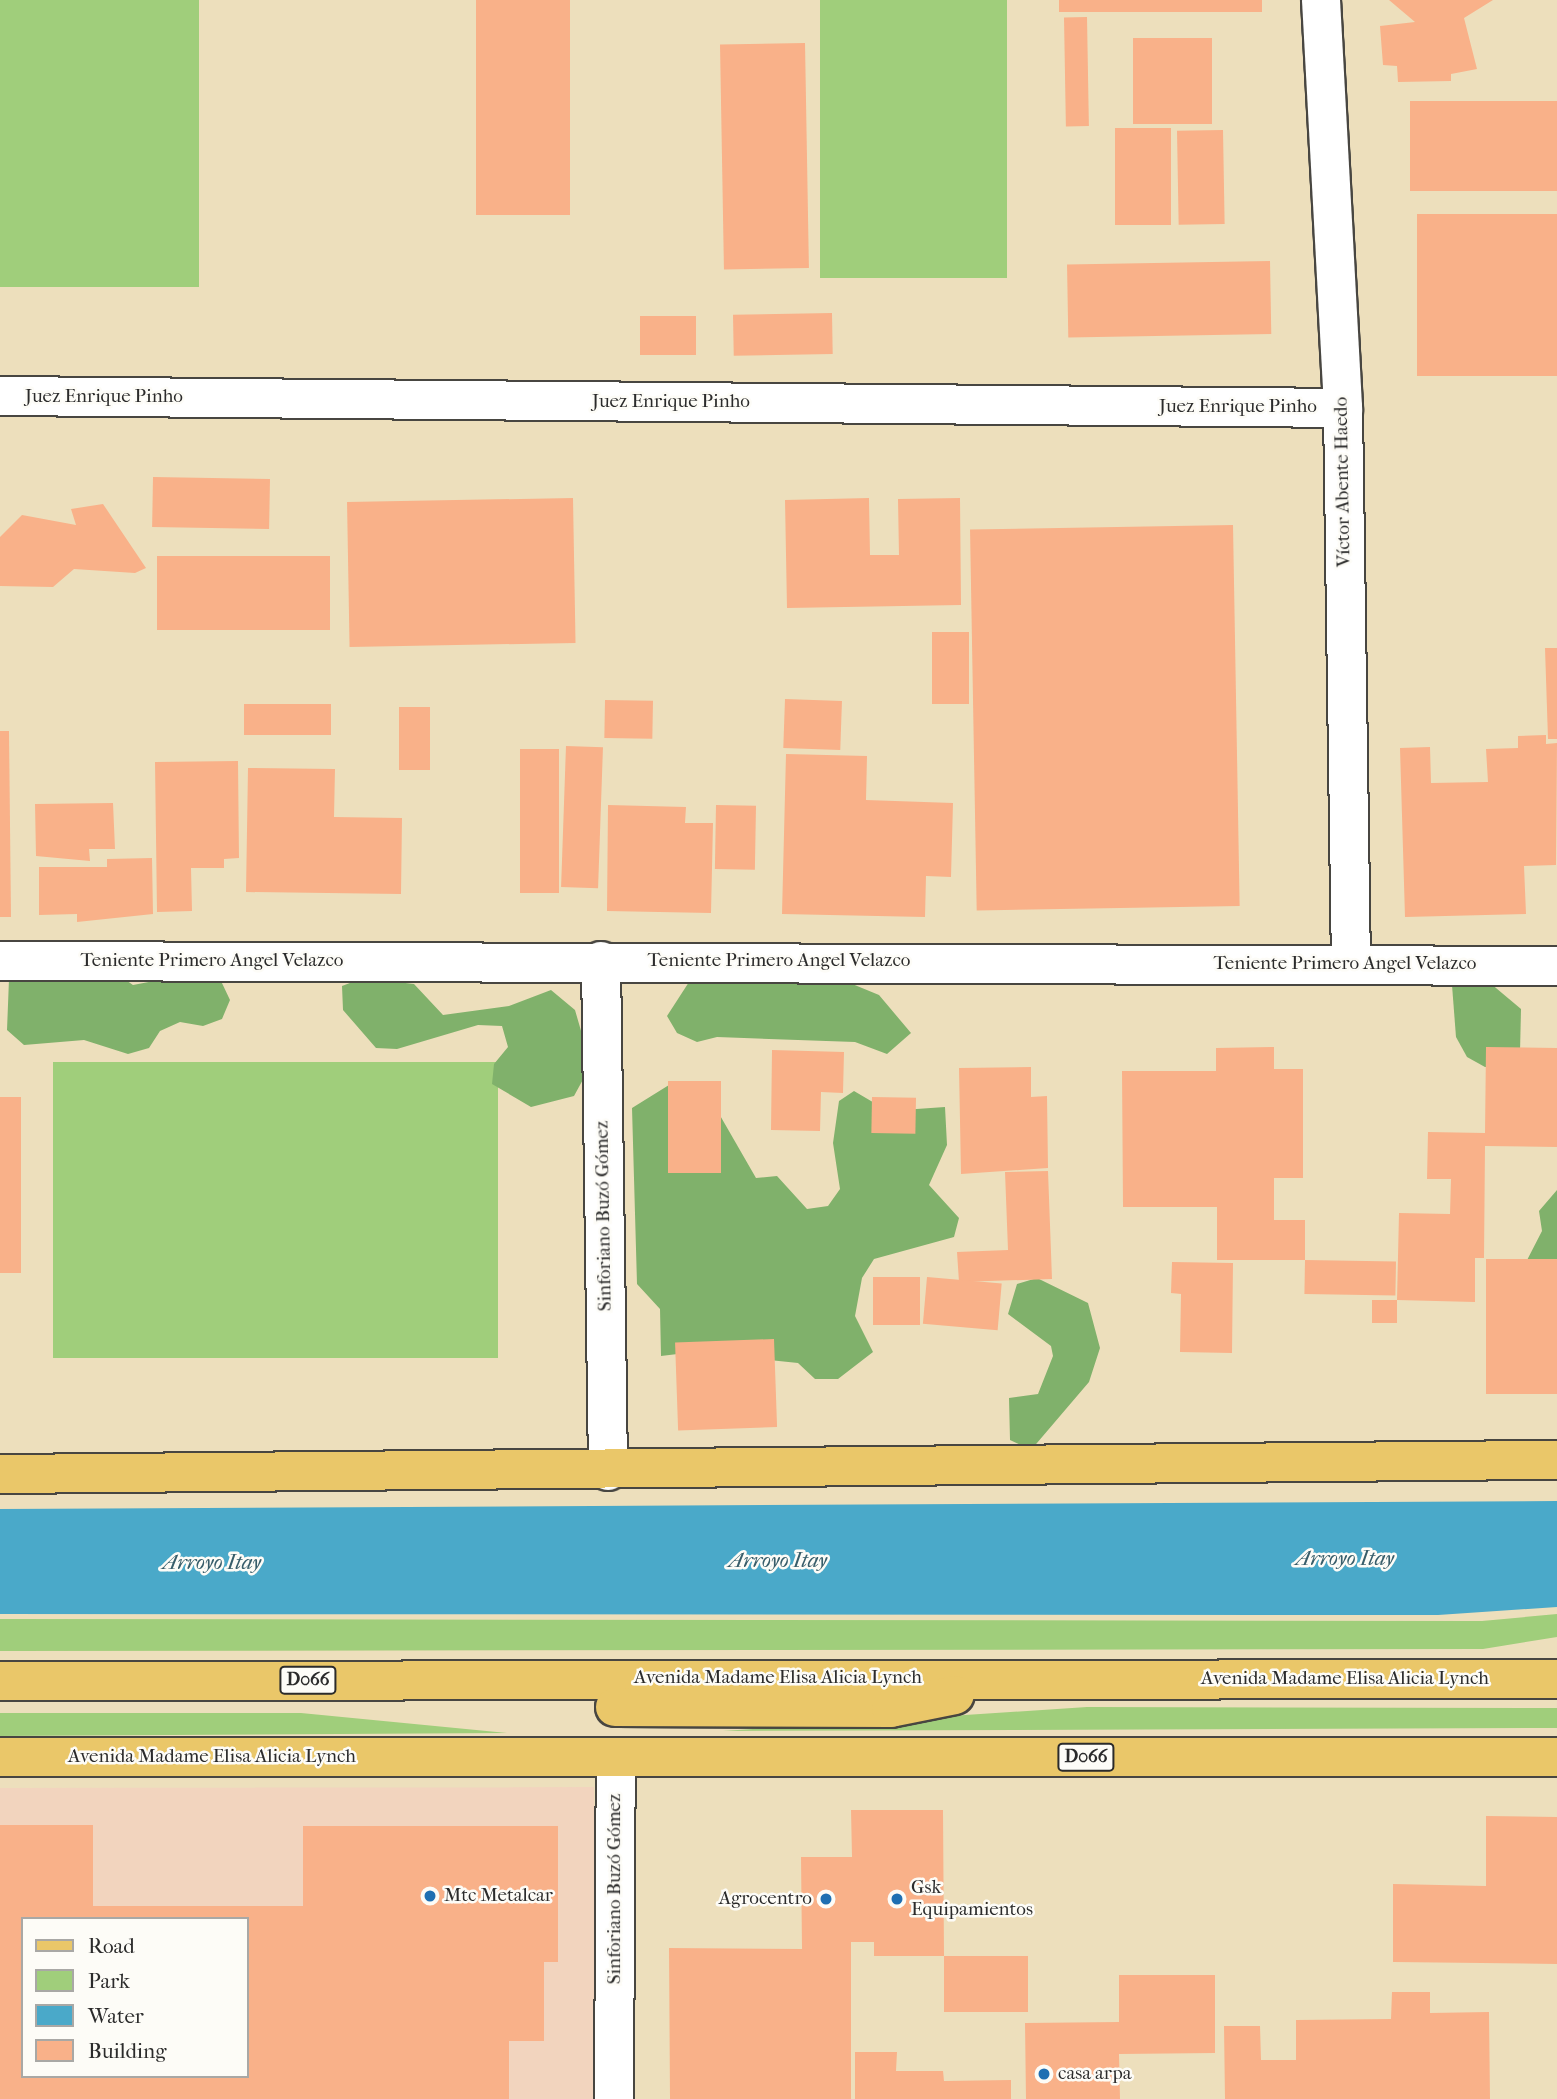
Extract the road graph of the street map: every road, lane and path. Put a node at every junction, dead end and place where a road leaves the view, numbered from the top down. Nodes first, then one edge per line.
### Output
1 (1321, 0) edge
2 (0, 396) edge
3 (1343, 408) junction
4 (0, 961) edge
5 (601, 961) junction
6 (1351, 964) junction
7 (1557, 966) edge
8 (1557, 1460) edge
9 (608, 1471) junction
10 (0, 1474) edge
11 (1557, 1662) edge
12 (1495, 1679) junction
13 (1557, 1679) edge
14 (0, 1681) edge
15 (616, 1693) junction
16 (1557, 1756) edge
17 (0, 1757) edge
18 (616, 1757) junction
19 (614, 2099) edge

1 - 3 street, Víctor Abente Haedo
2 - 3 street, Juez Enrique Pinho
3 - 6 street, Víctor Abente Haedo
4 - 5 street, Teniente Primero Angel Velazco
5 - 6 street, Teniente Primero Angel Velazco
5 - 9 street, Sinforiano Buzó Gómez
6 - 7 street, Teniente Primero Angel Velazco
8 - 9 main road
9 - 10 main road
11 - 12 main road
12 - 13 main road, Avenida Madame Elisa Alicia Lynch / D066
12 - 15 main road, Avenida Madame Elisa Alicia Lynch / D066
14 - 15 main road, Avenida Madame Elisa Alicia Lynch / D066
15 - 18 main road, Sinforiano Buzó Gómez
16 - 18 main road, Avenida Madame Elisa Alicia Lynch / D066
17 - 18 main road, Avenida Madame Elisa Alicia Lynch / D066
18 - 19 street, Sinforiano Buzó Gómez

